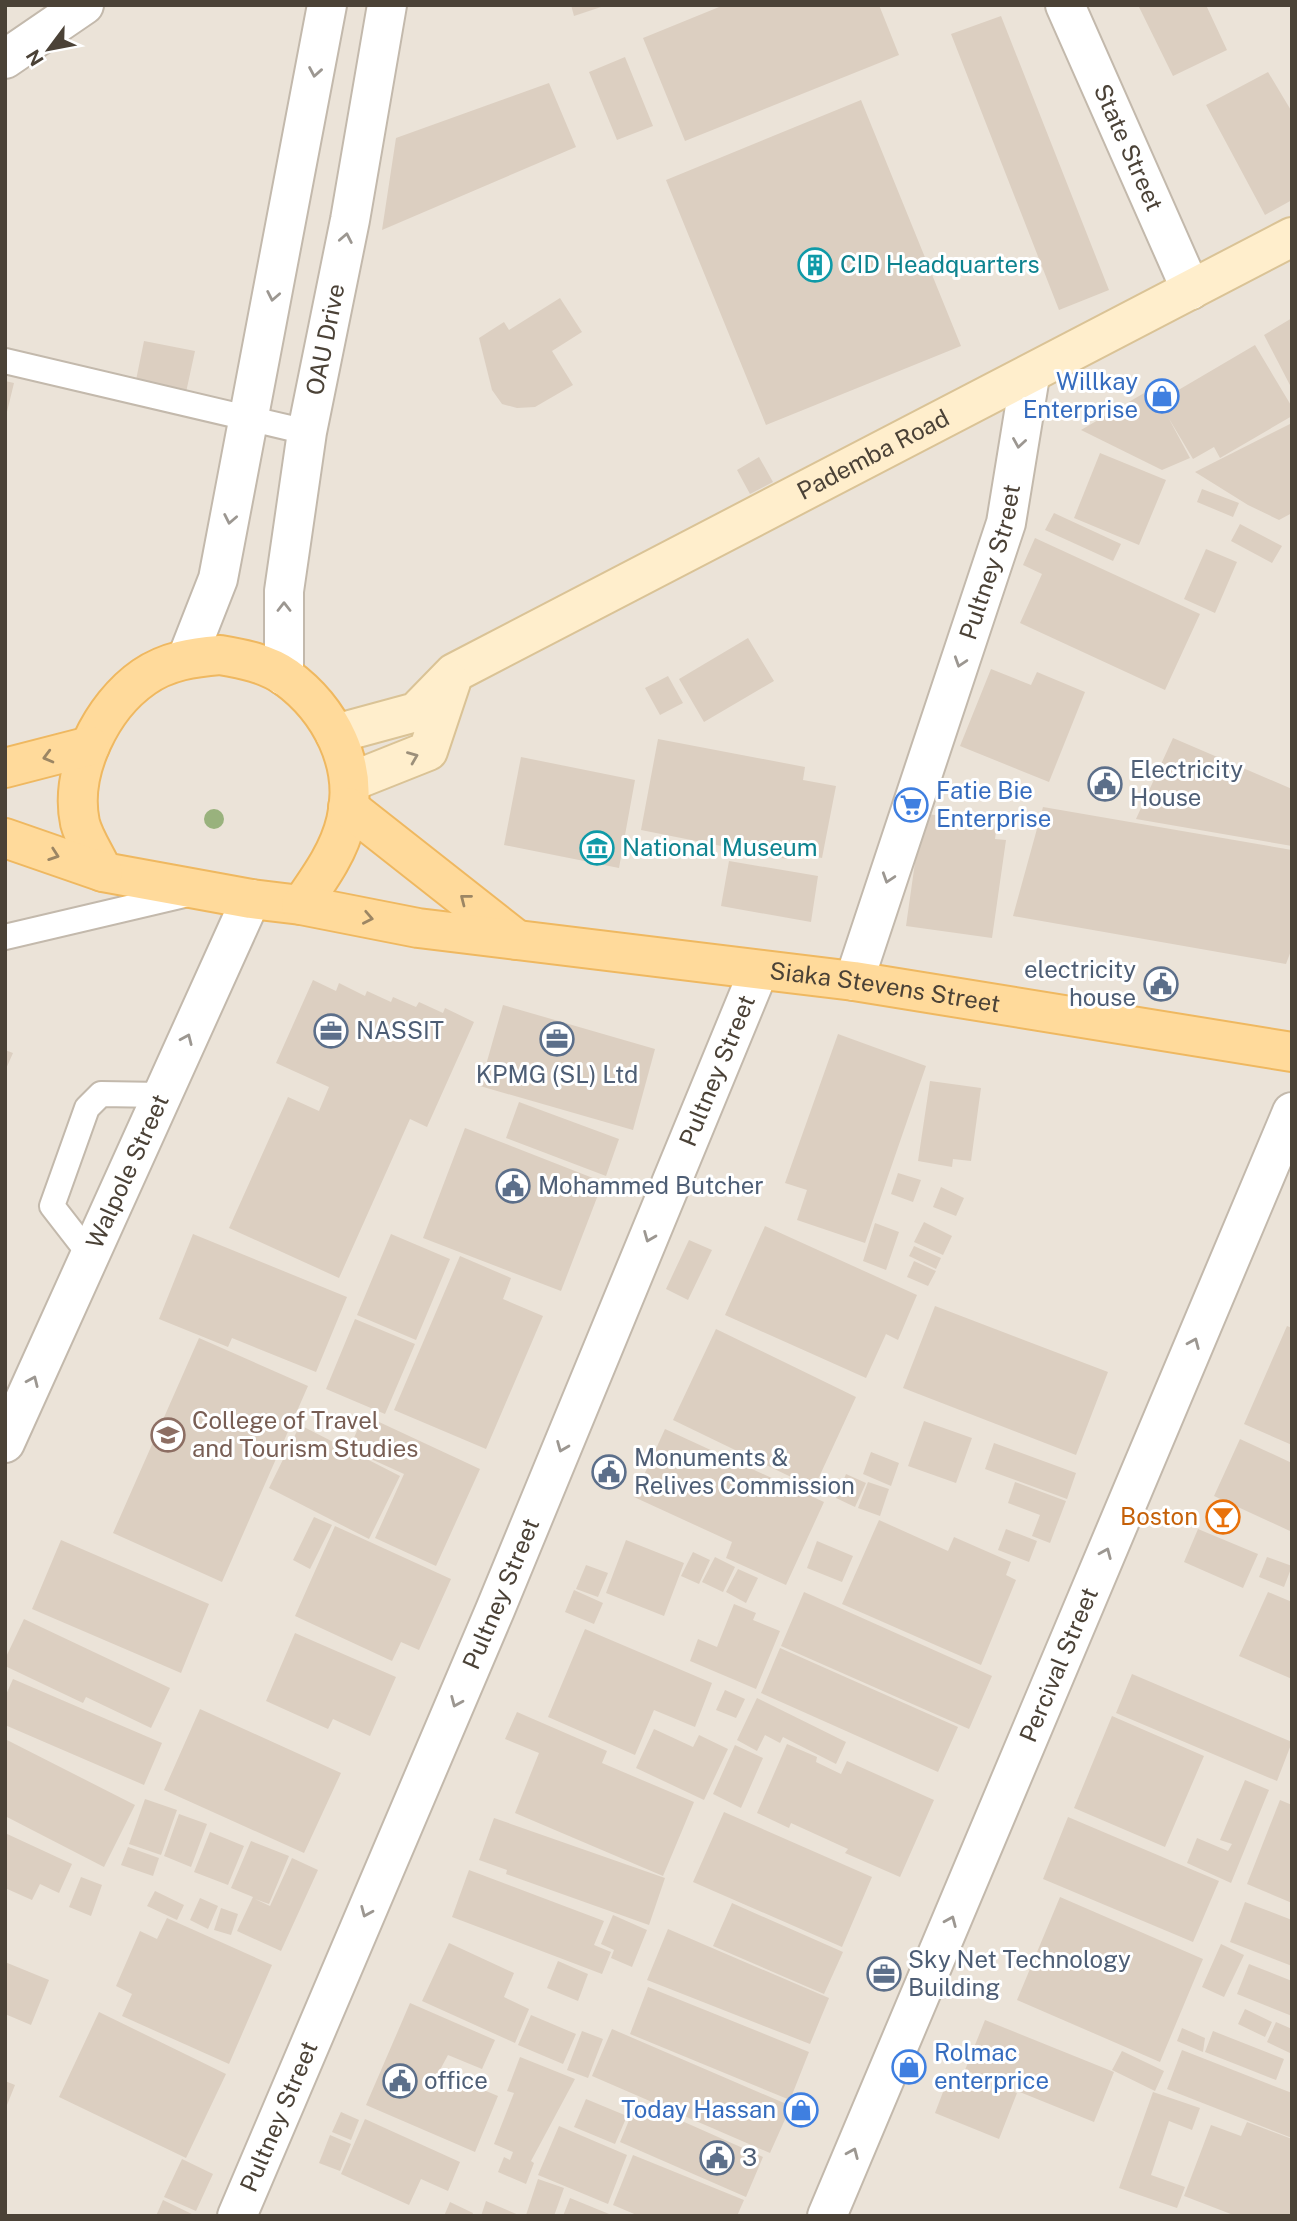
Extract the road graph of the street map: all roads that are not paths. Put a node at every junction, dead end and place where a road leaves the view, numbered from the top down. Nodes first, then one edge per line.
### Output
1 (84, 5) edge
2 (327, 5) edge
3 (387, 5) edge
4 (1065, 5) edge
5 (5, 59) edge
6 (1292, 237) edge
7 (1191, 290) junction
8 (5, 361) edge
9 (1030, 376) junction
10 (250, 418) junction
11 (307, 432) junction
12 (187, 657) junction
13 (454, 673) junction
14 (284, 676) junction
15 (335, 734) junction
16 (90, 746) junction
17 (5, 768) edge
18 (349, 795) junction
19 (5, 838) edge
20 (103, 872) junction
21 (202, 890) junction
22 (251, 899) junction
23 (301, 905) junction
24 (5, 937) edge
25 (519, 941) junction
26 (759, 970) junction
27 (854, 981) junction
28 (1292, 1052) edge
29 (162, 1095) junction
30 (1292, 1112) edge
31 (90, 1255) junction
32 (5, 1443) edge
33 (237, 2216) edge
34 (827, 2216) edge

1 - 5 street
2 -> 10 street
11 -> 3 street, OAU Drive
4 - 7 street, State Street
6 - 7 main road, Pademba Road
7 - 9 main road, Pademba Road
8 - 10 lane
9 - 13 main road, Pademba Road
9 -> 27 street, Pultney Street
10 - 11 lane
10 -> 12 street
14 -> 11 street, OAU Drive
12 - 14 main road
12 - 16 main road
13 - 15 main road, Pademba Road
18 -> 13 main road
14 - 15 main road
15 - 18 main road
16 -> 17 main road
16 - 20 main road
18 - 23 main road
25 -> 18 main road
19 -> 20 main road
20 - 21 main road, Siaka Stevens Street
21 - 22 main road, Siaka Stevens Street
21 - 24 lane
22 - 23 main road, Siaka Stevens Street
29 -> 22 street, Walpole Street
23 -> 25 main road, Siaka Stevens Street
25 - 26 main road, Siaka Stevens Street
26 - 27 main road, Siaka Stevens Street
26 -> 33 street, Pultney Street
27 - 28 main road, Siaka Stevens Street
29 - 31 street, Walpole Street
29 - 31 lane
34 -> 30 street, Percival Street
32 -> 31 street, Walpole Street

